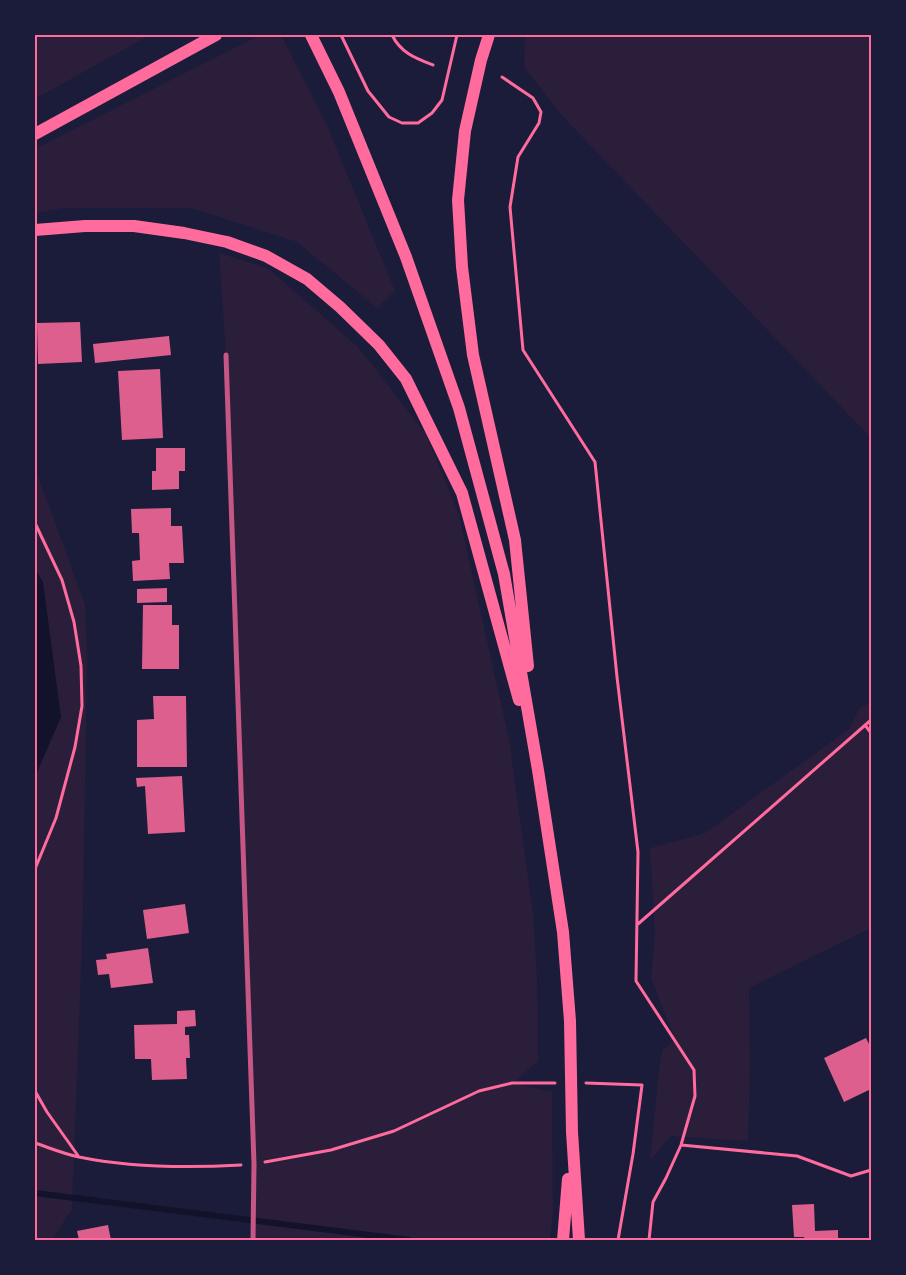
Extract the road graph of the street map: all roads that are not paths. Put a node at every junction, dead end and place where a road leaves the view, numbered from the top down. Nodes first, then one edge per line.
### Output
1 (216, 35) edge
2 (489, 35) edge
3 (311, 37) edge
4 (36, 133) edge
5 (35, 230) edge
6 (226, 355) dead end
7 (538, 770) junction
8 (572, 1132) junction
9 (253, 1238) edge
10 (564, 1240) edge
11 (579, 1240) edge

1 - 4 main road
2 - 7 main road
3 - 7 main road
5 - 7 main road
6 - 9 street
7 - 8 main road
8 - 10 main road
8 - 11 main road

